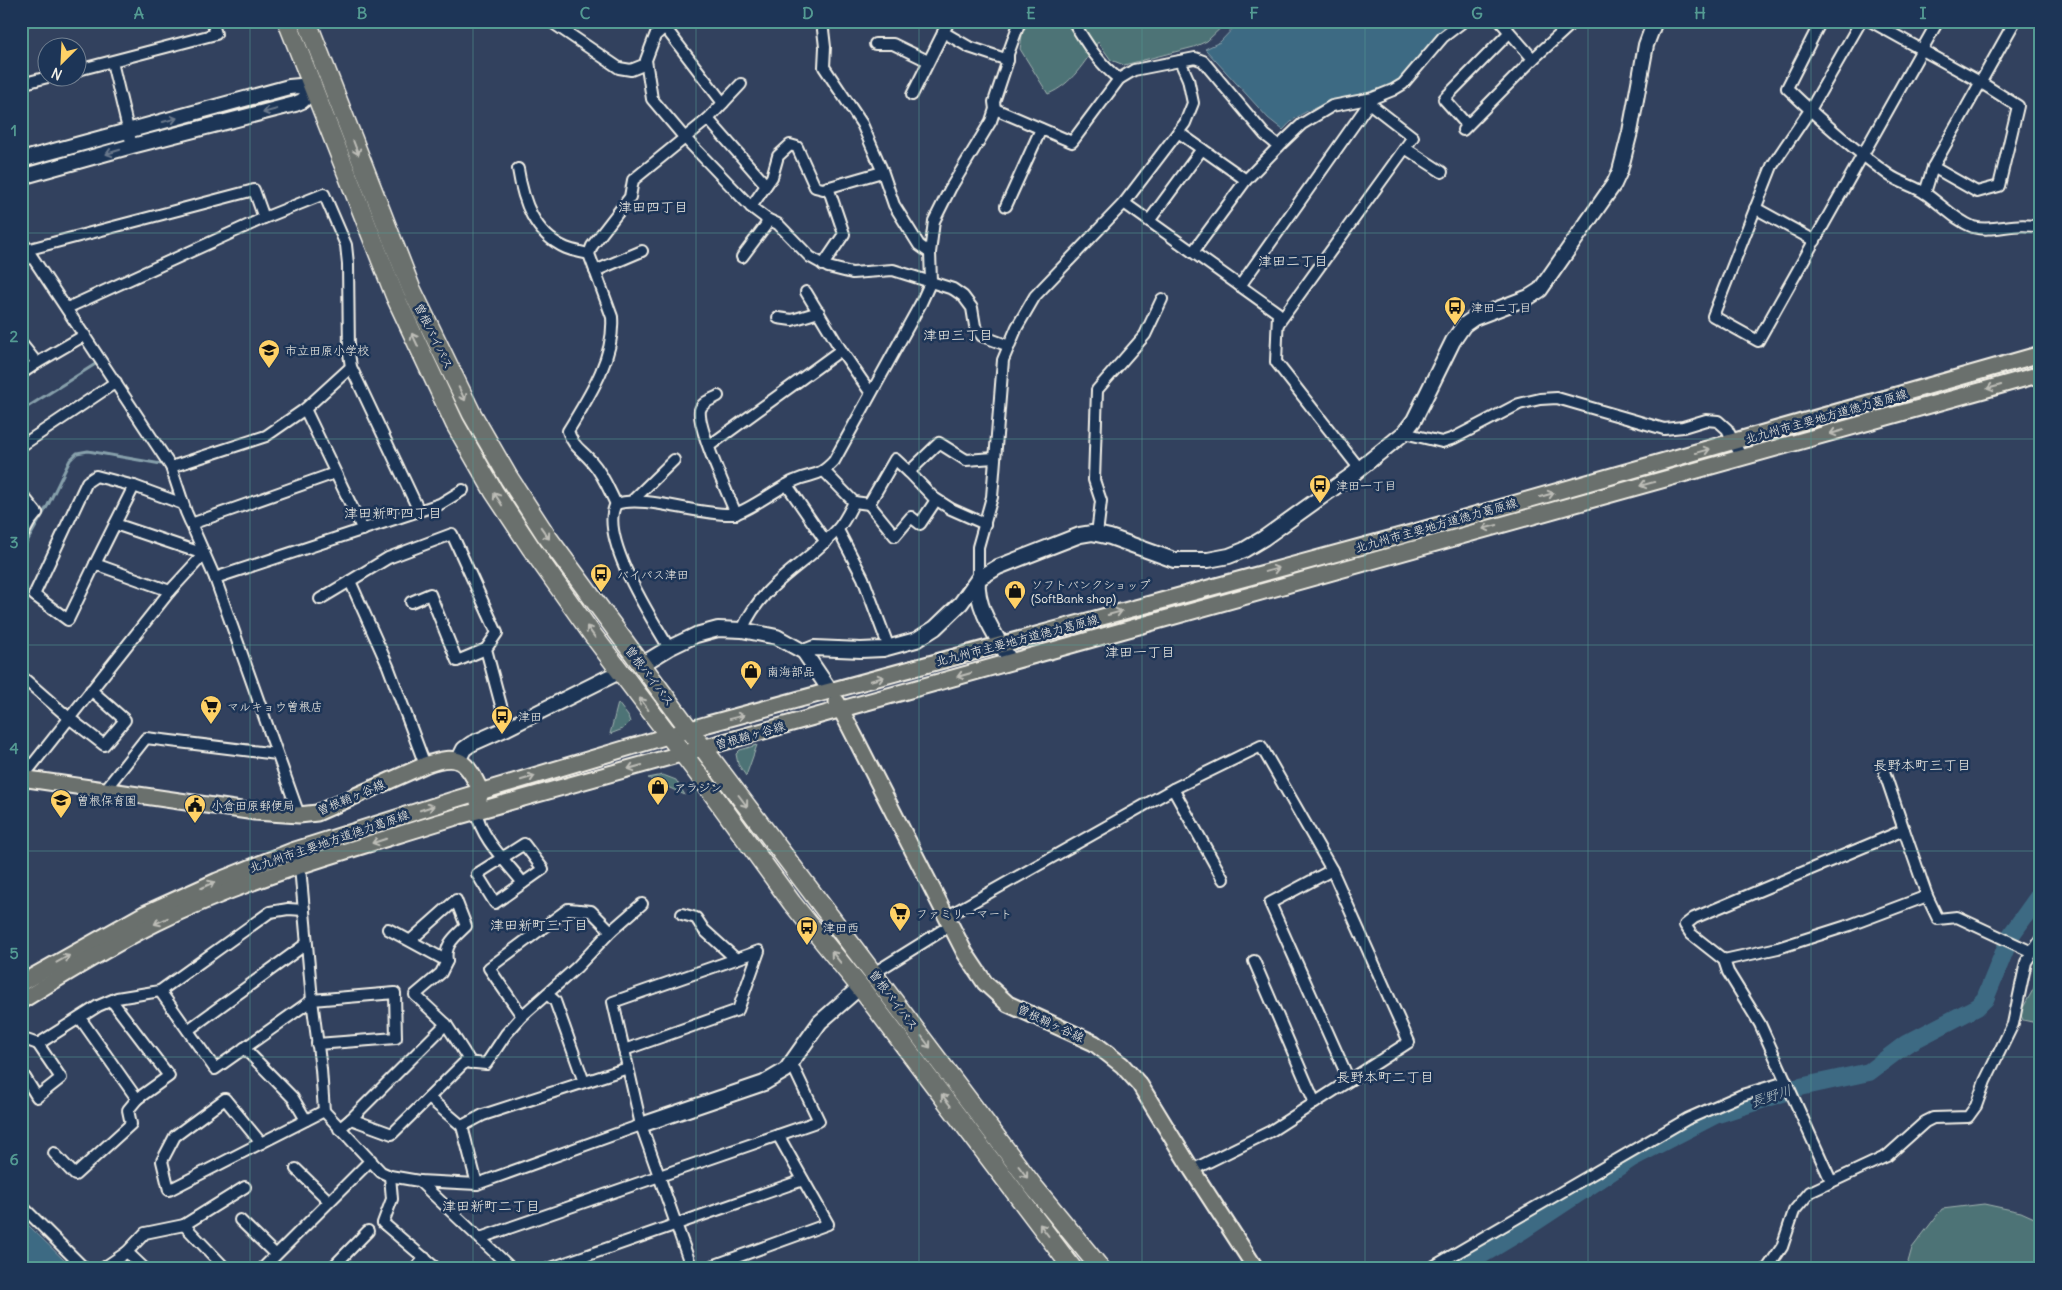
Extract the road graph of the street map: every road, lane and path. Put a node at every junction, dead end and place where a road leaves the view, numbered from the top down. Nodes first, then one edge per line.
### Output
1 (25, 21) edge
2 (212, 21) edge
3 (288, 21) edge
4 (307, 21) edge
5 (550, 21) edge
6 (822, 21) edge
7 (949, 21) edge
8 (1020, 21) edge
9 (1072, 21) edge
10 (1464, 21) edge
11 (1500, 21) edge
12 (1655, 21) edge
13 (1821, 21) edge
14 (1861, 21) edge
15 (1870, 21) edge
16 (1938, 21) edge
17 (2015, 21) edge
18 (21, 22) edge
19 (668, 24) edge
20 (1567, 28) dead end
21 (943, 32) junction
22 (1509, 33) junction
23 (875, 44) dead end
24 (1922, 50) junction
25 (319, 52) junction
26 (301, 58) junction
27 (1533, 59) junction
28 (1008, 60) junction
29 (928, 61) junction
30 (1180, 61) junction
31 (112, 62) junction
32 (646, 64) junction
33 (88, 68) edge
34 (38, 80) edge
35 (1119, 80) junction
36 (1980, 82) junction
37 (21, 84) edge
38 (741, 84) dead end
39 (289, 87) junction
40 (313, 91) junction
41 (912, 95) dead end
42 (1371, 100) junction
43 (723, 103) junction
44 (295, 104) junction
45 (995, 109) junction
46 (1810, 110) junction
47 (343, 115) junction
48 (708, 119) junction
49 (325, 122) junction
50 (1041, 129) junction
51 (129, 131) junction
52 (1178, 132) junction
53 (684, 137) junction
54 (132, 146) junction
55 (1279, 146) junction
56 (1405, 148) junction
57 (1202, 149) junction
58 (1863, 154) junction
59 (21, 160) edge
60 (1933, 167) junction
61 (518, 169) dead end
62 (882, 172) junction
63 (1442, 172) dead end
64 (21, 177) edge
65 (1246, 180) junction
66 (766, 185) junction
67 (828, 187) junction
68 (1925, 194) junction
69 (1124, 203) junction
70 (1006, 206) dead end
71 (751, 207) junction
72 (1755, 208) junction
73 (264, 218) junction
74 (767, 219) junction
75 (1150, 221) junction
76 (2041, 228) edge
77 (21, 240) edge
78 (1815, 241) junction
79 (25, 251) edge
80 (642, 251) dead end
81 (1193, 252) junction
82 (930, 253) junction
83 (589, 254) junction
84 (742, 258) dead end
85 (823, 265) junction
86 (595, 271) junction
87 (931, 281) junction
88 (1240, 286) junction
89 (806, 292) dead end
90 (1162, 299) dead end
91 (67, 308) junction
92 (819, 312) junction
93 (778, 318) dead end
94 (1278, 324) junction
95 (85, 335) junction
96 (21, 343) edge
97 (1008, 346) junction
98 (841, 350) junction
99 (2041, 354) edge
100 (37, 363) junction
101 (351, 368) junction
102 (21, 374) edge
103 (2041, 374) edge
104 (116, 382) junction
105 (870, 392) junction
106 (718, 396) dead end
107 (305, 409) junction
108 (1404, 433) junction
109 (1733, 442) junction
110 (21, 446) edge
111 (709, 446) junction
112 (994, 458) junction
113 (1742, 458) junction
114 (674, 460) dead end
115 (171, 467) junction
116 (1359, 468) junction
117 (824, 471) junction
118 (909, 472) junction
119 (335, 473) junction
120 (787, 485) junction
121 (134, 486) junction
122 (463, 490) dead end
123 (21, 493) edge
124 (632, 500) junction
125 (936, 500) junction
126 (854, 502) junction
127 (183, 504) junction
128 (616, 504) junction
129 (868, 504) junction
130 (419, 511) junction
131 (736, 514) junction
132 (115, 524) junction
133 (191, 524) junction
134 (984, 524) junction
135 (363, 530) junction
136 (838, 530) junction
137 (1097, 534) junction
138 (21, 538) edge
139 (826, 542) junction
140 (204, 554) junction
141 (94, 564) junction
142 (215, 578) junction
143 (978, 579) junction
144 (350, 581) junction
145 (170, 591) junction
146 (320, 599) dead end
147 (411, 602) dead end
148 (742, 630) junction
149 (1001, 644) junction
150 (669, 648) junction
151 (888, 648) junction
152 (486, 649) junction
153 (804, 652) junction
154 (1011, 662) junction
155 (642, 665) junction
156 (620, 671) junction
157 (21, 676) edge
158 (91, 690) junction
159 (831, 692) junction
160 (841, 709) junction
161 (69, 718) junction
162 (507, 728) junction
163 (690, 730) junction
164 (668, 736) junction
165 (703, 748) junction
166 (277, 754) junction
167 (682, 754) junction
168 (458, 761) junction
169 (426, 765) junction
170 (1885, 774) dead end
171 (21, 778) edge
172 (1173, 789) junction
173 (105, 790) junction
174 (481, 792) junction
175 (476, 811) junction
176 (298, 815) junction
177 (1904, 830) junction
178 (292, 851) junction
179 (503, 858) junction
180 (300, 867) junction
181 (1332, 870) junction
182 (1223, 879) dead end
183 (523, 883) junction
184 (1927, 896) junction
185 (642, 904) dead end
186 (304, 910) junction
187 (682, 914) dead end
188 (949, 921) junction
189 (388, 929) dead end
190 (612, 931) junction
191 (2041, 939) edge
192 (411, 940) junction
193 (306, 944) junction
194 (2032, 952) junction
195 (736, 959) junction
196 (448, 960) junction
197 (1724, 960) junction
198 (1254, 961) dead end
199 (874, 974) junction
200 (21, 984) edge
201 (860, 987) junction
202 (160, 991) junction
203 (548, 994) junction
204 (312, 1000) junction
205 (21, 1001) edge
206 (112, 1001) junction
207 (522, 1016) junction
208 (80, 1018) junction
209 (446, 1024) junction
210 (188, 1030) junction
211 (21, 1038) edge
212 (38, 1044) junction
213 (317, 1044) junction
214 (244, 1048) junction
215 (624, 1050) junction
216 (791, 1062) junction
217 (471, 1063) junction
218 (628, 1068) junction
219 (21, 1071) edge
220 (1349, 1080) junction
221 (584, 1082) junction
222 (1786, 1082) junction
223 (429, 1098) junction
224 (137, 1099) junction
225 (1315, 1103) junction
226 (324, 1111) junction
227 (351, 1119) junction
228 (306, 1120) junction
229 (641, 1125) junction
230 (462, 1126) junction
231 (339, 1129) junction
232 (778, 1135) junction
233 (261, 1143) junction
234 (54, 1153) dead end
235 (370, 1160) junction
236 (296, 1168) dead end
237 (1192, 1170) junction
238 (390, 1176) junction
239 (660, 1176) junction
240 (803, 1180) junction
241 (419, 1181) junction
242 (1831, 1181) junction
243 (477, 1184) junction
244 (245, 1187) dead end
245 (329, 1201) junction
246 (21, 1205) edge
247 (240, 1220) dead end
248 (677, 1224) junction
249 (184, 1225) junction
250 (368, 1231) dead end
251 (480, 1238) junction
252 (127, 1252) junction
253 (275, 1254) junction
254 (425, 1258) junction
255 (85, 1269) edge
256 (102, 1269) edge
257 (145, 1269) edge
258 (226, 1269) edge
259 (262, 1269) edge
260 (331, 1269) edge
261 (415, 1269) edge
262 (437, 1269) edge
263 (512, 1269) edge
264 (548, 1269) edge
265 (692, 1269) edge
266 (704, 1269) edge
267 (1073, 1269) edge
268 (1101, 1269) edge
269 (1256, 1269) edge
270 (1428, 1269) edge
271 (1767, 1269) edge

1 - 18 street
2 - 31 street
3 - 26 highway, 曽根バイパス
4 - 25 highway, 曽根バイパス
5 - 32 street
6 - 62 street
7 - 21 street
8 - 28 street
9 - 35 street
10 - 42 street
11 - 22 street
12 - 108 street
13 - 46 street
14 - 46 street
15 - 24 street
16 - 24 street
17 - 36 street
19 - 32 street
19 - 43 street
20 - 27 street
21 - 28 street
21 - 29 street
22 - 27 street
22 - 27 street
23 - 29 street
24 - 36 street
24 - 58 street
25 - 40 highway
25 - 47 highway, 曽根バイパス
26 - 39 street
26 - 40 highway, 曽根バイパス
28 - 45 street
29 - 41 street
30 - 35 street
30 - 52 street
30 - 55 street
31 - 33 street
31 - 51 street
32 - 53 street
34 - 37 street
35 - 50 street
36 - 60 street
36 - 60 street
38 - 43 street
39 - 40 street
51 -> 39 street
40 - 44 street
40 - 47 highway
40 - 49 highway, 曽根バイパス
42 - 55 street
42 - 56 street
42 - 88 street
43 - 48 street
44 - 49 street
44 -> 54 street
45 - 50 street
45 - 82 street
46 - 58 street
46 - 72 street
47 -> 155 highway, 曽根バイパス
48 - 53 street
48 - 66 street
156 -> 49 highway, 曽根バイパス
50 - 70 street
51 - 54 street
51 - 59 street
52 - 57 street
52 - 69 street
53 - 71 street
53 - 83 street
54 -> 64 street
55 - 65 street
56 - 63 street
56 - 94 street
57 - 65 street
57 - 75 street
58 - 68 street
58 - 78 street
60 - 68 street
61 - 83 street
62 - 67 street
62 - 82 street
65 - 81 street
66 - 67 street
66 - 71 street
67 - 85 street
68 - 76 street
69 - 75 street
69 - 97 street
71 - 74 street
72 - 78 street
72 - 78 street
73 - 79 street
73 - 91 street
73 - 101 street
74 - 84 street
74 - 85 street
75 - 81 street
77 - 79 street
79 - 91 street
80 - 86 street
81 - 88 street
82 - 87 street
83 - 86 street
85 - 87 street
86 - 128 street
87 - 97 street
87 - 105 street
88 - 94 street
89 - 92 street
90 - 137 street
91 - 95 street
92 - 93 street
92 - 98 street
94 - 116 street
95 - 100 street
95 - 104 street
96 - 100 street
97 - 112 street
98 - 105 street
98 - 111 street
99 - 109 main road, 北九州市主要地方道徳力葛原線
100 - 102 street
101 - 107 street
101 - 130 street
103 -> 113 main road, 北九州市主要地方道徳力葛原線
104 - 110 street
104 - 115 street
105 - 117 street
106 - 111 street
107 - 115 street
107 - 119 street
108 - 109 street
108 - 116 street
109 - 113 street
149 -> 109 main road, 北九州市主要地方道徳力葛原線
111 - 131 street
112 - 118 street
112 - 134 street
113 -> 154 main road, 北九州市主要地方道徳力葛原線
114 - 124 street
115 - 127 street
116 - 137 street
117 - 120 street
117 - 126 street
118 - 125 street
118 - 129 street
119 - 133 street
119 - 135 street
120 - 131 street
120 - 139 street
121 - 127 street
121 - 132 street
121 - 141 street
122 - 130 street
123 - 138 street
124 - 128 street
124 - 131 street
125 - 129 street
125 - 134 street
126 - 129 street
126 - 136 street
127 - 133 street
128 - 150 street
130 - 135 street
132 - 140 street
132 - 141 street
133 - 140 street
134 - 143 street
135 - 142 street
136 - 139 street
136 - 151 street
137 - 143 street
139 - 148 street
140 - 142 street
140 - 145 street
141 - 145 street
142 - 166 street
143 - 149 street
143 - 151 street
144 - 146 street
144 - 152 street
144 - 169 street
145 - 158 street
147 - 152 street
148 - 150 street
148 - 153 street
149 - 154 street
159 -> 149 main road, 北九州市主要地方道徳力葛原線
150 - 155 street
151 - 153 street
152 - 162 street
153 - 159 street
154 -> 160 main road, 北九州市主要地方道徳力葛原線
155 - 163 highway, 曽根バイパス
156 - 162 street
164 -> 156 highway, 曽根バイパス
157 - 161 street
158 - 161 street
158 - 161 street
159 - 160 main road, 曽根鞘ヶ谷線
163 -> 159 main road, 曽根鞘ヶ谷線
160 - 165 main road, 曽根鞘ヶ谷線
160 - 188 main road, 曽根鞘ヶ谷線
161 - 171 street
162 - 168 street
163 - 164 main road, 曽根鞘ヶ谷線
163 - 165 highway, 曽根バイパス
164 - 167 highway, 曽根バイパス
174 -> 164 main road, 曽根鞘ヶ谷線
165 - 167 main road, 曽根鞘ヶ谷線
165 -> 199 highway, 曽根バイパス
166 - 173 street
166 - 176 street
167 -> 175 main road, 曽根鞘ヶ谷線
201 -> 167 highway, 曽根バイパス
168 - 169 main road, 曽根鞘ヶ谷線
168 - 174 main road
169 - 176 main road, 曽根鞘ヶ谷線
170 - 177 street
171 - 173 main road, 曽根鞘ヶ谷線
172 - 181 street
172 - 182 street
172 - 188 street
173 - 176 main road, 曽根鞘ヶ谷線
174 - 175 main road
178 -> 174 main road, 北九州市主要地方道徳力葛原線
175 - 179 street
175 -> 180 main road, 北九州市主要地方道徳力葛原線
177 - 184 street
177 - 197 street
178 - 180 street
200 -> 178 main road, 北九州市主要地方道徳力葛原線
179 - 183 street
179 - 183 street
179 - 183 street
180 - 186 street
180 -> 205 main road, 北九州市主要地方道徳力葛原線
181 - 220 street
181 - 220 street
184 - 194 street
184 - 197 street
185 - 190 street
186 - 193 street
186 - 202 street
187 - 195 street
188 - 199 street
188 - 237 main road, 曽根鞘ヶ谷線
189 - 192 street
190 - 203 street
190 - 207 street
191 - 194 street
192 - 196 street
192 - 196 street
193 - 204 street
193 - 210 street
194 - 242 street
195 - 215 street
195 - 215 street
196 - 209 street
197 - 222 street
198 - 225 street
199 -> 268 highway, 曽根バイパス
201 - 216 street
267 -> 201 highway, 曽根バイパス
202 - 206 street
202 - 210 street
203 - 207 street
203 - 221 street
204 - 213 street
204 - 213 street
204 - 214 street
206 - 208 street
206 - 224 street
207 - 217 street
208 - 212 street
208 - 224 street
209 - 217 street
209 - 227 street
210 - 214 street
211 - 212 street
212 - 219 street
213 - 226 street
214 - 228 street
215 - 218 street
216 - 229 street
216 - 232 street
217 - 223 street
218 - 221 street
218 - 229 street
220 - 225 street
221 - 230 street
222 - 242 street
222 - 270 street
223 - 227 street
223 - 230 street
224 - 234 street
225 - 237 street
226 - 228 street
226 - 231 street
227 - 231 street
228 - 233 street
229 - 239 street
229 - 243 street
230 - 243 street
231 - 235 street
232 - 239 street
232 - 240 street
233 - 233 street
235 - 238 street
235 - 245 street
236 - 245 street
237 - 269 main road, 曽根鞘ヶ谷線
238 - 241 street
238 - 254 street
239 - 248 street
239 - 251 street
240 - 248 street
240 - 266 street
241 - 243 street
241 - 251 street
242 - 271 street
244 - 249 street
245 - 253 street
246 - 255 street
247 - 253 street
248 - 264 street
248 - 265 street
249 - 252 street
249 - 258 street
250 - 260 street
251 - 263 street
252 - 256 street
252 - 257 street
253 - 259 street
254 - 261 street
254 - 262 street

